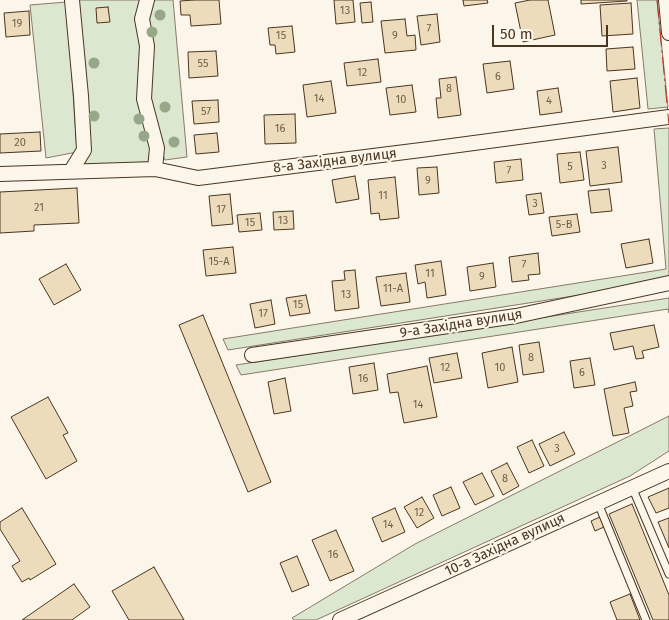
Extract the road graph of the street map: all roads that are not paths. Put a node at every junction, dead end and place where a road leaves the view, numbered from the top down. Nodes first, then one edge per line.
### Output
1 (72, 0) edge
2 (147, 0) edge
3 (666, 0) edge
4 (669, 33) edge
5 (669, 116) edge
6 (155, 169) junction
7 (71, 171) junction
8 (0, 174) edge
9 (669, 283) edge
10 (252, 355) dead end
11 (669, 471) edge
12 (632, 487) junction
13 (598, 502) junction
14 (669, 574) edge
15 (340, 620) edge
16 (646, 620) edge

1 - 7 street
2 - 6 street
3 - 4 street
5 - 6 street, 8-а Західна вулиця
6 - 7 street, 8-а Західна вулиця
7 - 8 street, 8-а Західна вулиця
9 - 10 street, 9-а Західна вулиця
11 - 12 street, 10-а Західна вулиця
12 - 13 street, 10-а Західна вулиця
12 - 14 lane
13 - 15 street, 10-а Західна вулиця
13 - 16 lane

